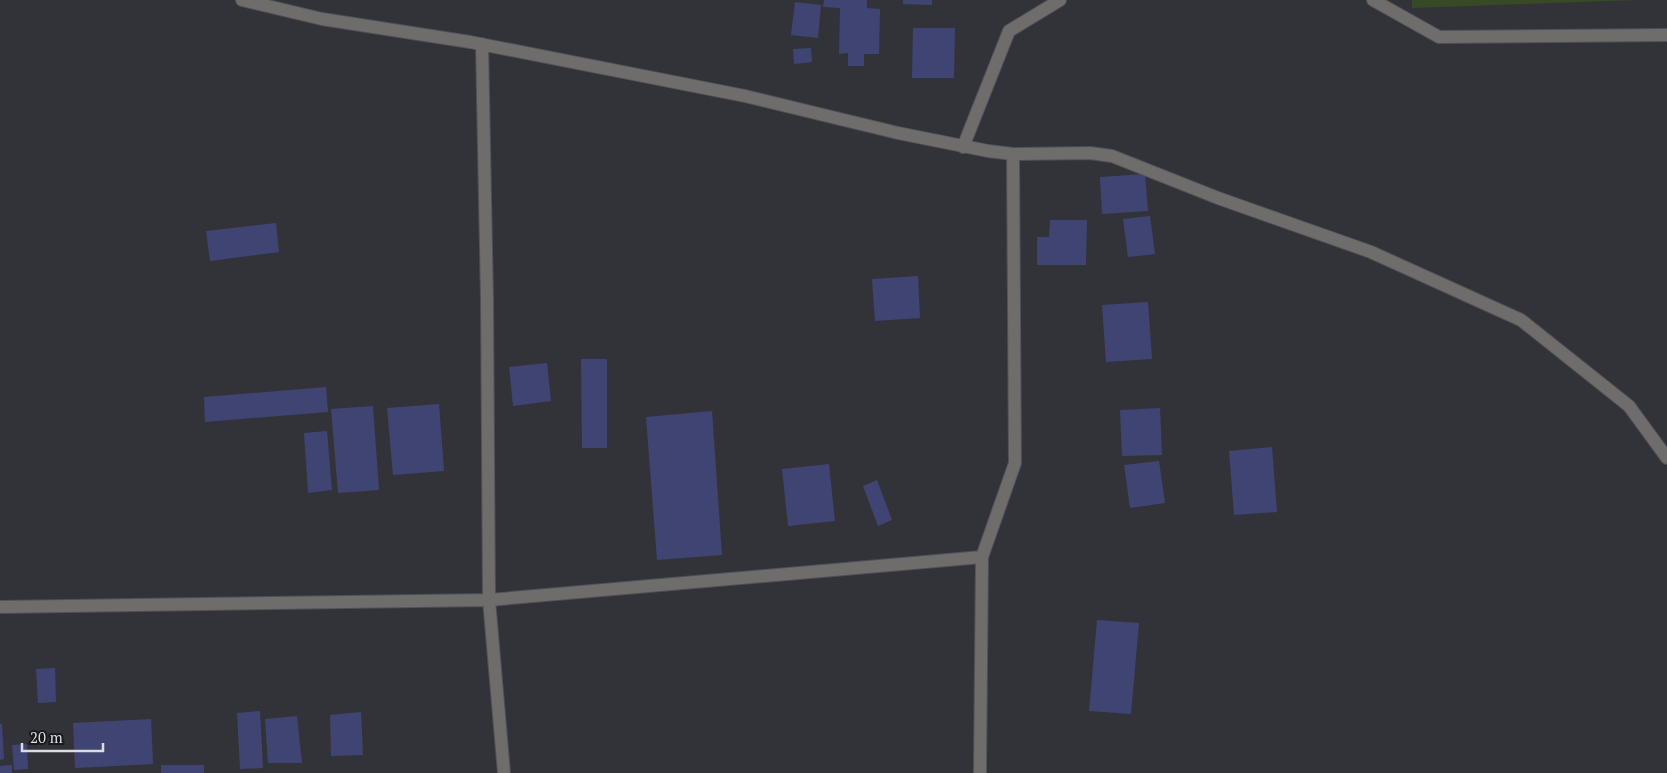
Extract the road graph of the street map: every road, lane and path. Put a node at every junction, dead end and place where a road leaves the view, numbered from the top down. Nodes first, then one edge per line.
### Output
1 (242, 0) edge
2 (1060, 0) edge
3 (1373, 0) edge
4 (1667, 35) edge
5 (482, 44) junction
6 (964, 147) junction
7 (1013, 154) junction
8 (1667, 458) edge
9 (982, 557) junction
10 (489, 600) junction
11 (0, 607) edge
12 (504, 773) edge
13 (980, 773) edge

1 - 5 street
2 - 6 street
3 - 4 street
5 - 6 street
5 - 10 street
6 - 7 street
7 - 8 street
7 - 9 street
9 - 10 street
9 - 13 street
10 - 11 street
10 - 12 street

